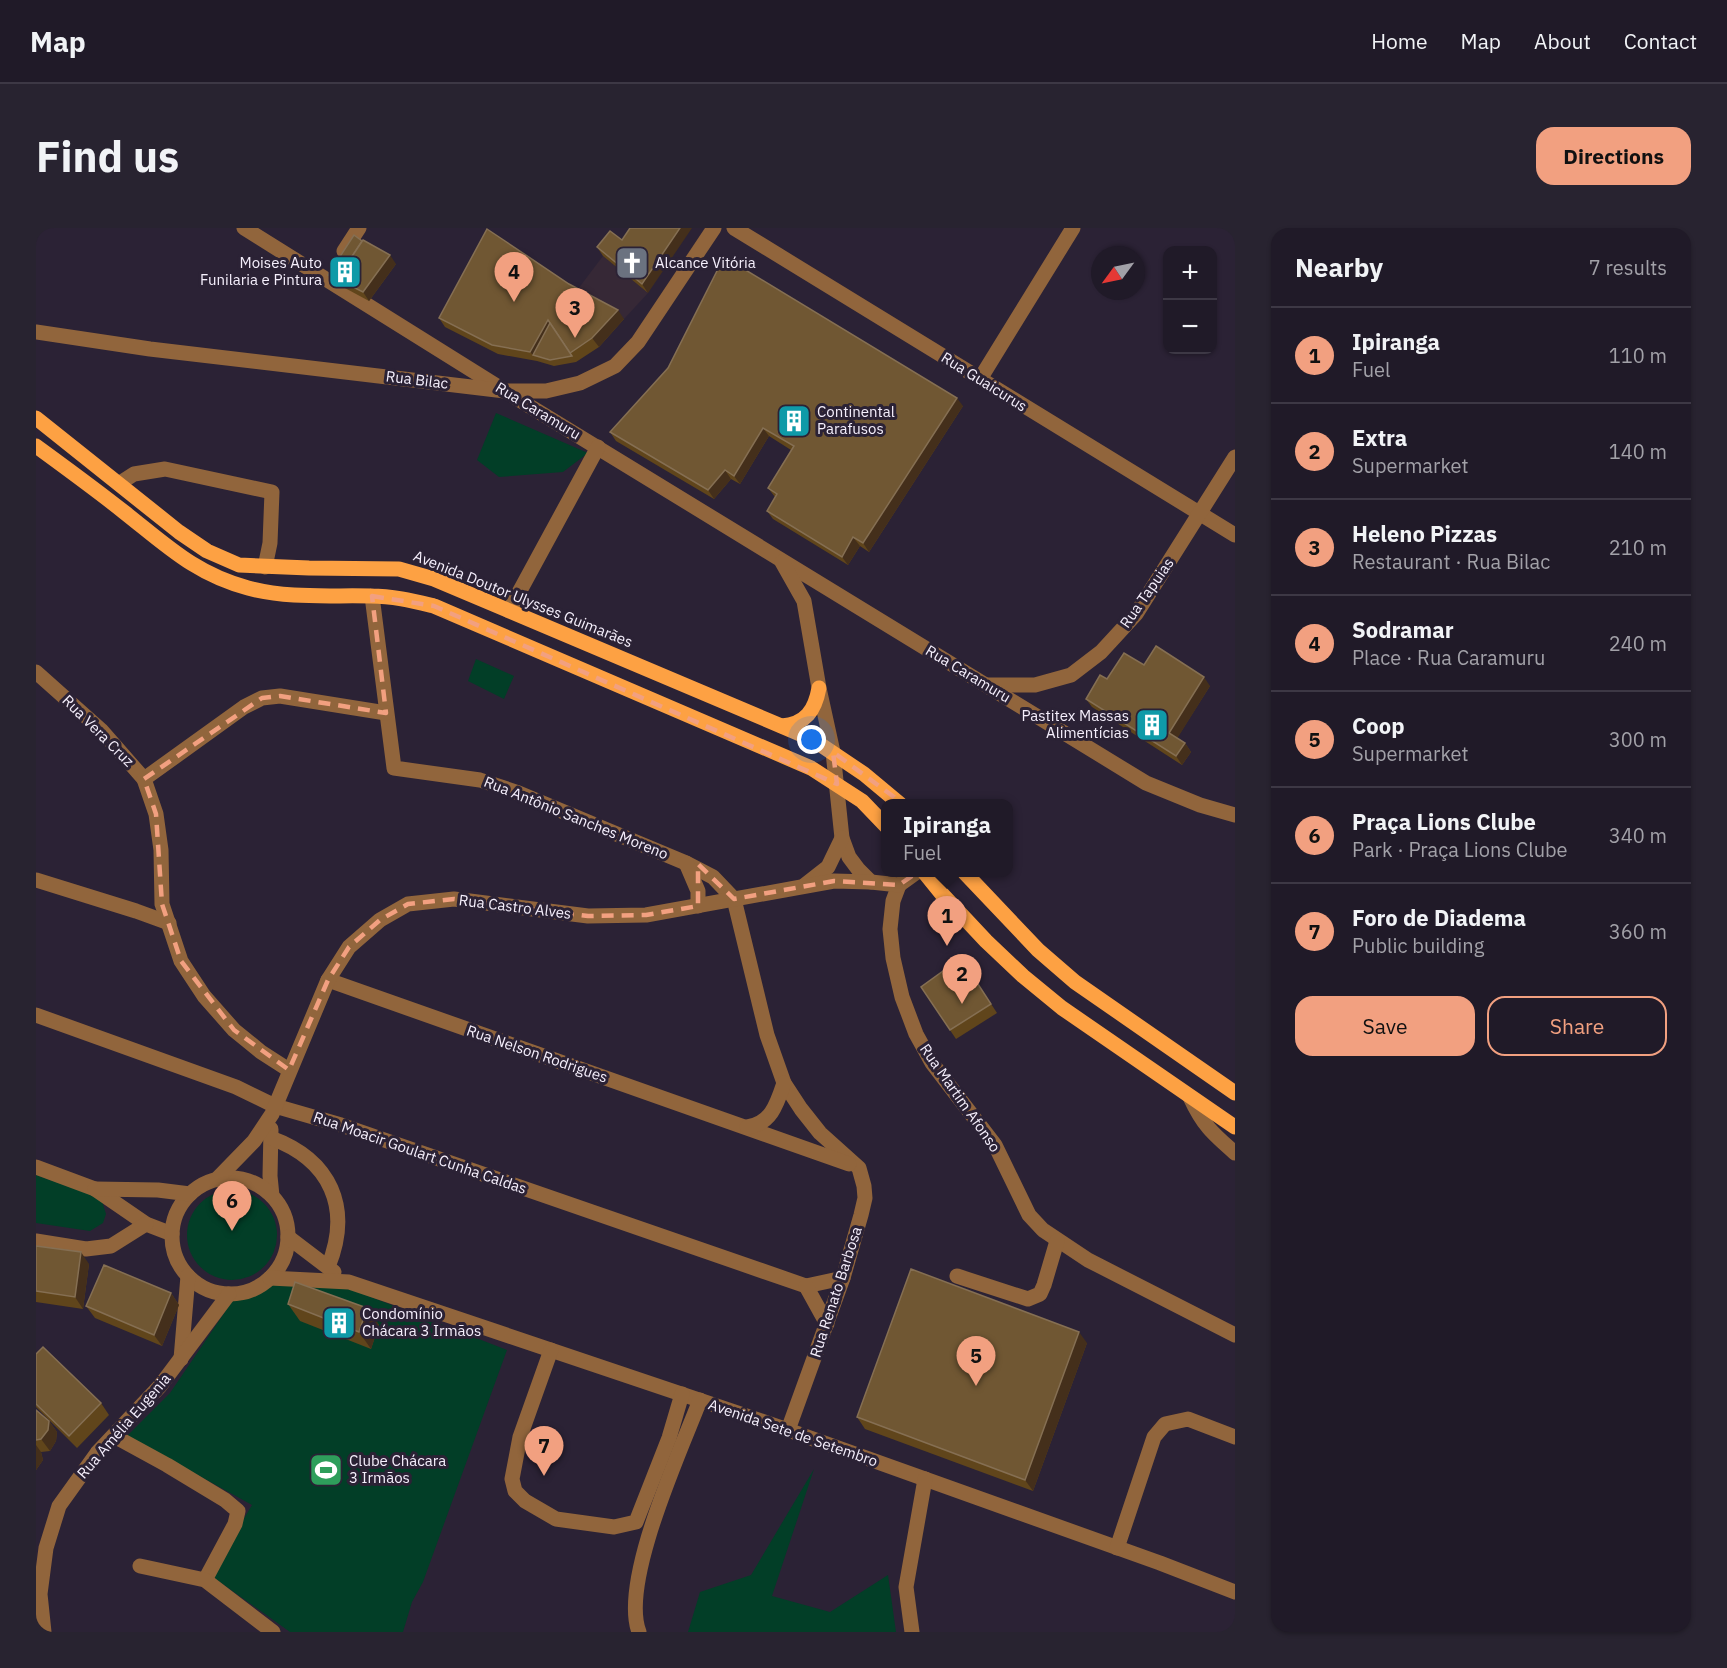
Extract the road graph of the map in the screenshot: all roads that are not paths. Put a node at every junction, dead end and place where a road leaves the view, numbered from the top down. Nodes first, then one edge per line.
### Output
1 (244, 228) edge
2 (359, 228) edge
3 (714, 228) edge
4 (734, 228) edge
5 (1073, 228) edge
6 (331, 270) junction
7 (40, 335) edge
8 (980, 379) junction
9 (505, 391) junction
10 (36, 418) edge
11 (36, 446) edge
12 (598, 447) junction
13 (1235, 457) edge
14 (120, 483) junction
15 (1200, 514) junction
16 (1235, 535) edge
17 (780, 558) junction
18 (265, 567) junction
19 (832, 592) junction
20 (372, 596) junction
21 (804, 601) junction
22 (509, 611) junction
23 (36, 672) edge
24 (986, 685) junction
25 (819, 688) junction
26 (386, 713) junction
27 (782, 726) junction
28 (833, 752) junction
29 (144, 778) junction
30 (837, 784) junction
31 (894, 799) edge
32 (1235, 815) edge
33 (881, 822) edge
34 (842, 838) junction
35 (686, 862) junction
36 (911, 877) edge
37 (927, 877) edge
38 (968, 877) edge
39 (36, 879) edge
40 (871, 882) junction
41 (805, 885) junction
42 (899, 885) junction
43 (734, 899) junction
44 (699, 906) junction
45 (169, 923) junction
46 (328, 980) junction
47 (36, 1015) edge
48 (289, 1070) junction
49 (784, 1083) junction
50 (1235, 1093) edge
51 (1190, 1097) junction
52 (273, 1110) junction
53 (747, 1127) junction
54 (1235, 1127) edge
55 (271, 1138) junction
56 (1235, 1153) edge
57 (36, 1167) edge
58 (859, 1168) junction
59 (217, 1179) junction
60 (95, 1189) junction
61 (190, 1194) junction
62 (272, 1196) junction
63 (146, 1224) junction
64 (172, 1234) junction
65 (288, 1237) junction
66 (36, 1241) edge
67 (1057, 1241) junction
68 (328, 1267) junction
69 (188, 1276) junction
70 (957, 1276) dead end
71 (270, 1278) junction
72 (843, 1278) junction
73 (349, 1282) junction
74 (806, 1286) junction
75 (229, 1294) junction
76 (827, 1324) junction
77 (1235, 1335) edge
78 (551, 1350) junction
79 (181, 1359) junction
80 (682, 1394) junction
81 (700, 1400) junction
82 (788, 1430) junction
83 (114, 1436) junction
84 (1235, 1437) edge
85 (925, 1479) junction
86 (1117, 1548) junction
87 (140, 1566) dead end
88 (204, 1580) junction
89 (1235, 1592) edge
90 (44, 1632) edge
91 (273, 1632) edge
92 (639, 1632) edge
93 (912, 1632) edge

1 - 6 street, Rua Caramuru
2 - 6 street
3 - 9 street, Rua Bilac
4 - 8 street, Rua Guaicurus
5 - 8 street
6 - 9 street, Rua Caramuru
7 - 9 street, Rua Bilac
8 - 15 street, Rua Guaicurus
9 - 12 street, Rua Caramuru
10 - 14 main road, Avenida Doutor Ulysses Guimarães
11 - 20 main road
12 - 17 street, Rua Caramuru
12 - 22 street
13 - 15 street, Rua Tapuias
14 - 18 main road, Avenida Doutor Ulysses Guimarães
14 - 18 street
15 - 16 street, Rua Guaicurus
15 - 24 street, Rua Tapuias
17 - 19 street, Rua Caramuru
17 - 21 street
18 - 22 main road, Avenida Doutor Ulysses Guimarães
19 - 21 street
19 - 24 street, Rua Caramuru
20 - 26 street
20 - 30 main road
21 - 25 street
22 - 27 main road, Avenida Doutor Ulysses Guimarães
23 - 29 street, Rua Vera Cruz
24 - 32 street, Rua Caramuru
25 - 27 main road
25 - 28 street
26 - 29 street
26 - 35 street, Rua Antônio Sanches Moreno
27 - 28 main road, Avenida Doutor Ulysses Guimarães
28 - 30 street
28 - 31 main road, Avenida Doutor Ulysses Guimarães
29 - 45 street, Rua Vera Cruz
30 - 33 main road
30 - 34 street
34 - 40 street
34 - 41 street, Rua Castro Alves
35 - 43 street, Rua Antônio Sanches Moreno
35 - 44 street, Rua Antônio Sanches Moreno
36 - 42 street
37 - 51 main road
38 - 50 main road
39 - 45 street
40 - 41 street, Rua Castro Alves
40 - 42 street, Rua Castro Alves
41 - 43 street, Rua Castro Alves
42 - 67 street, Rua Martim Afonso
43 - 44 street, Rua Castro Alves
43 - 49 street
44 - 46 street, Rua Castro Alves
45 - 48 street, Rua Vera Cruz
46 - 48 street, Rua Castro Alves
46 - 53 street, Rua Nelson Rodrigues
47 - 52 street, Rua Moacir Goulart Cunha Caldas
48 - 52 street, Rua Castro Alves
49 - 53 street
49 - 58 street
51 - 54 main road
51 - 56 street
52 - 55 street, Rua Castro Alves
52 - 59 street, Rua Castro Alves
52 - 74 street, Rua Moacir Goulart Cunha Caldas
53 - 58 street, Rua Nelson Rodrigues
55 - 62 street, Rua Castro Alves
55 - 68 street
57 - 60 street
58 - 72 street, Rua Renato Barbosa
59 - 61 street
59 - 62 street
60 - 61 street
60 - 63 street
61 - 64 street
62 - 65 street
63 - 64 street
63 - 66 street
64 - 69 street
65 - 68 street, Avenida Sete de Setembro
65 - 71 street
67 - 70 street
67 - 77 street, Rua Martim Afonso
68 - 73 street, Avenida Sete de Setembro
69 - 75 street
69 - 79 street, Rua Amélia Eugenia
71 - 73 street, Avenida Sete de Setembro
71 - 75 street
72 - 74 street
72 - 76 street, Rua Renato Barbosa
73 - 78 street, Avenida Sete de Setembro
74 - 76 street
75 - 79 street, Rua Amélia Eugenia
76 - 82 street, Rua Renato Barbosa
78 - 80 street, Avenida Sete de Setembro
78 - 80 street
79 - 83 street, Rua Amélia Eugenia
80 - 81 street, Avenida Sete de Setembro
81 - 82 street, Avenida Sete de Setembro
81 - 92 street
82 - 85 street, Avenida Sete de Setembro
83 - 88 street
83 - 90 street, Rua Amélia Eugenia
84 - 86 street
85 - 86 street, Avenida Sete de Setembro
85 - 93 street
86 - 89 street, Avenida Sete de Setembro
87 - 88 street
88 - 91 street

